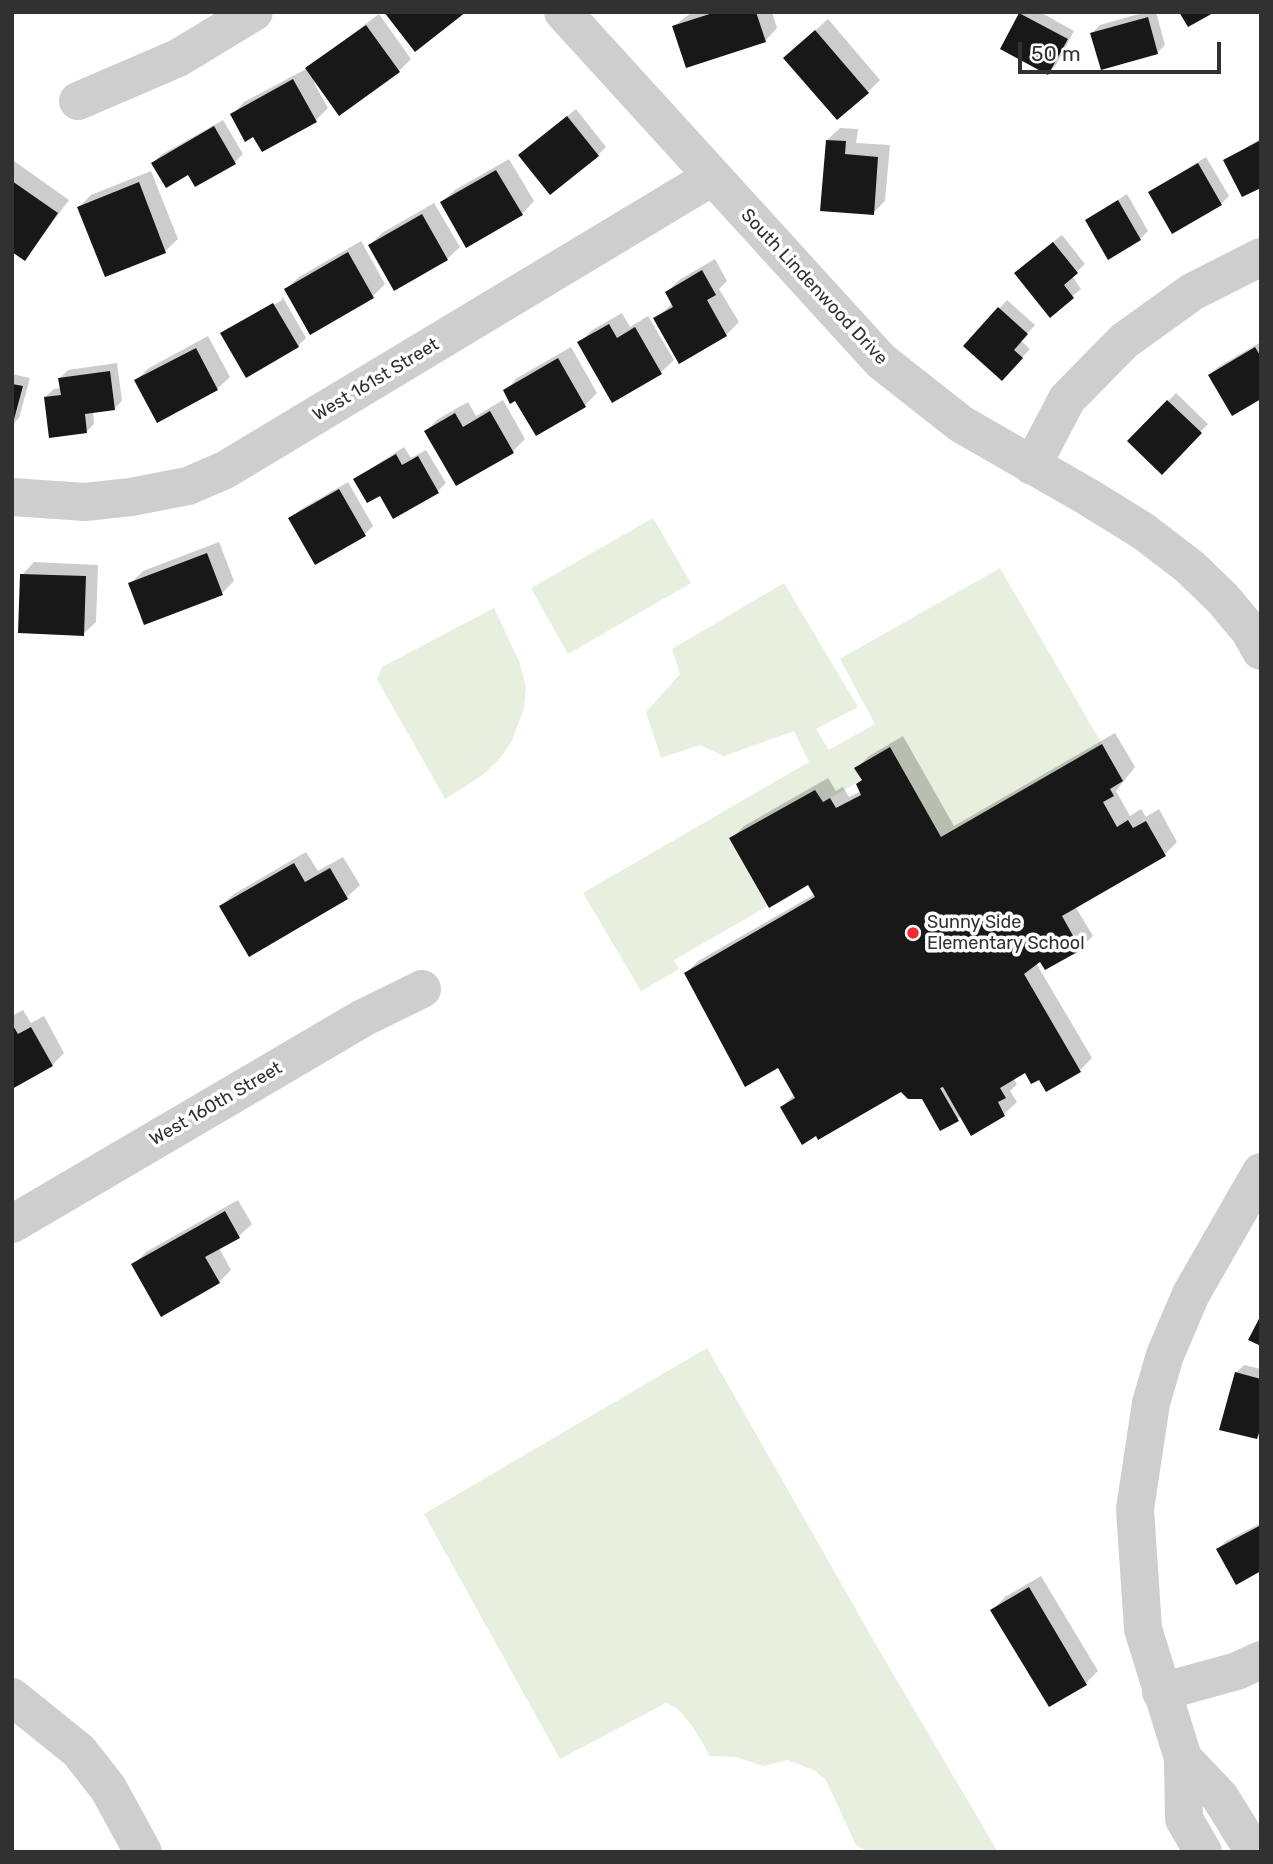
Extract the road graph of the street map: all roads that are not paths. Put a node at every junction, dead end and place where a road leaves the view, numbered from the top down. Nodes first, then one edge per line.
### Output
1 (254, 12) edge
2 (563, 12) edge
3 (78, 101) dead end
4 (712, 177) junction
5 (1261, 257) edge
6 (1032, 466) junction
7 (12, 497) edge
8 (1261, 651) edge
9 (422, 989) dead end
10 (1261, 1172) edge
11 (12, 1224) edge
12 (1261, 1660) edge
13 (1161, 1692) junction
14 (12, 1697) edge
15 (1183, 1758) junction
16 (144, 1852) edge
17 (1203, 1852) edge
18 (1254, 1852) edge

1 - 3 street
2 - 4 street, South Lindenwood Drive
4 - 6 street, South Lindenwood Drive
4 - 7 street, West 161st Street
5 - 6 street
6 - 8 street, South Lindenwood Drive
9 - 11 street, West 160th Street
10 - 13 street
12 - 13 street
13 - 15 street
14 - 16 street
15 - 17 street
15 - 18 street

